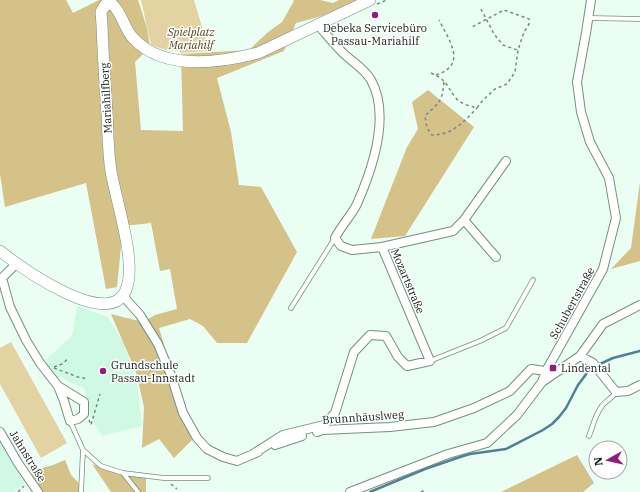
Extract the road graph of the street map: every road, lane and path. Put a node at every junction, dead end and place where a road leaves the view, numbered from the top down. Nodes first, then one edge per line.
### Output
1 (370, 0) edge
2 (591, 0) edge
3 (481, 8) dead end
4 (588, 18) junction
5 (486, 19) junction
6 (640, 19) edge
7 (438, 20) dead end
8 (318, 25) junction
9 (470, 28) dead end
10 (518, 50) junction
11 (431, 73) dead end
12 (436, 75) junction
13 (444, 81) junction
14 (477, 108) junction
15 (506, 161) dead end
16 (464, 220) junction
17 (335, 238) junction
18 (382, 247) junction
19 (0, 251) edge
20 (496, 257) dead end
21 (16, 264) junction
22 (533, 280) dead end
23 (123, 296) junction
24 (640, 305) edge
25 (292, 308) dead end
26 (580, 356) junction
27 (69, 358) dead end
28 (430, 362) junction
29 (546, 370) junction
30 (88, 379) dead end
31 (542, 382) junction
32 (58, 386) junction
33 (639, 387) edge
34 (616, 392) junction
35 (100, 394) dead end
36 (84, 414) junction
37 (70, 421) junction
38 (0, 432) edge
39 (589, 436) dead end
40 (83, 450) junction
41 (253, 454) junction
42 (124, 473) junction
43 (208, 478) dead end
44 (425, 490) dead end
45 (38, 492) edge
46 (81, 492) edge
47 (138, 492) edge
48 (350, 492) edge
49 (421, 492) edge

1 - 8 main road
2 - 4 street, Schubertstraße
3 - 5 path
4 - 6 lane
4 - 29 street, Schubertstraße
5 - 9 path
5 - 10 path
5 - 10 path
7 - 12 path
8 - 17 street
8 - 23 main road, Mariahilfberg
10 - 14 path
11 - 12 path
12 - 13 path
13 - 14 path
13 - 14 path
15 - 16 street
16 - 18 street
16 - 20 street
17 - 18 street, Mozartstraße
17 - 25 lane
18 - 28 street, Mozartstraße
19 - 21 main road
21 - 23 main road
21 - 32 street
22 - 28 lane
23 - 41 street, Brunnhäuslweg
24 - 26 street
26 - 31 street
26 - 34 street
27 - 30 path
28 - 41 street
29 - 31 street, Schubertstraße
29 - 41 street, Brunnhäuslweg
31 - 48 street
32 - 36 street
32 - 37 street
33 - 34 street
34 - 39 lane
35 - 36 path
36 - 37 street
37 - 40 lane
38 - 45 street, Jahnstraße
40 - 42 lane
40 - 46 lane
42 - 43 lane
42 - 47 lane
44 - 49 path

